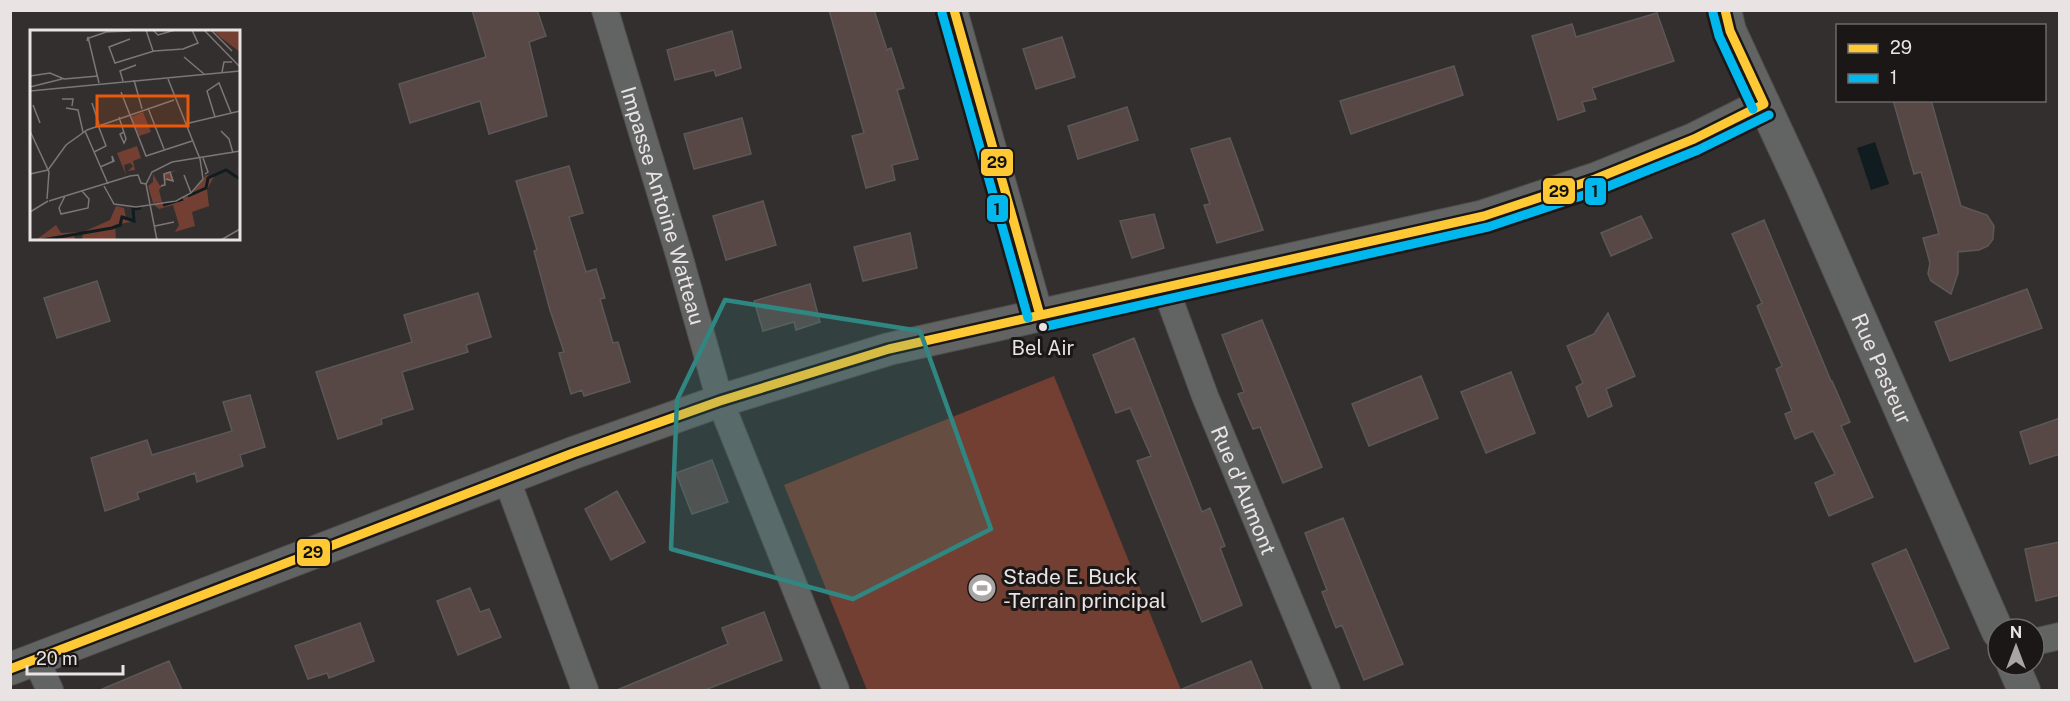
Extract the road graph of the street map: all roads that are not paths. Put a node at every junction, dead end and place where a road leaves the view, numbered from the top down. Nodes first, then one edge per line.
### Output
1 (605, 10) edge
2 (954, 10) edge
3 (1725, 10) edge
4 (1764, 104) junction
5 (1165, 286) junction
6 (1040, 315) junction
7 (720, 401) junction
8 (507, 480) junction
9 (1991, 617) edge
10 (23, 664) edge
11 (50, 690) edge
12 (585, 690) edge
13 (836, 690) edge
14 (1327, 690) edge

1 - 7 street, Impasse Antoine Watteau
2 - 6 street
3 - 4 street, Rue Pasteur
4 - 5 street
4 - 9 street, Rue Pasteur
5 - 6 street
5 - 14 street, Rue d'Aumont
6 - 7 street
7 - 8 street
7 - 13 street, Impasse Antoine Watteau
8 - 10 street
8 - 12 street
10 - 11 street

